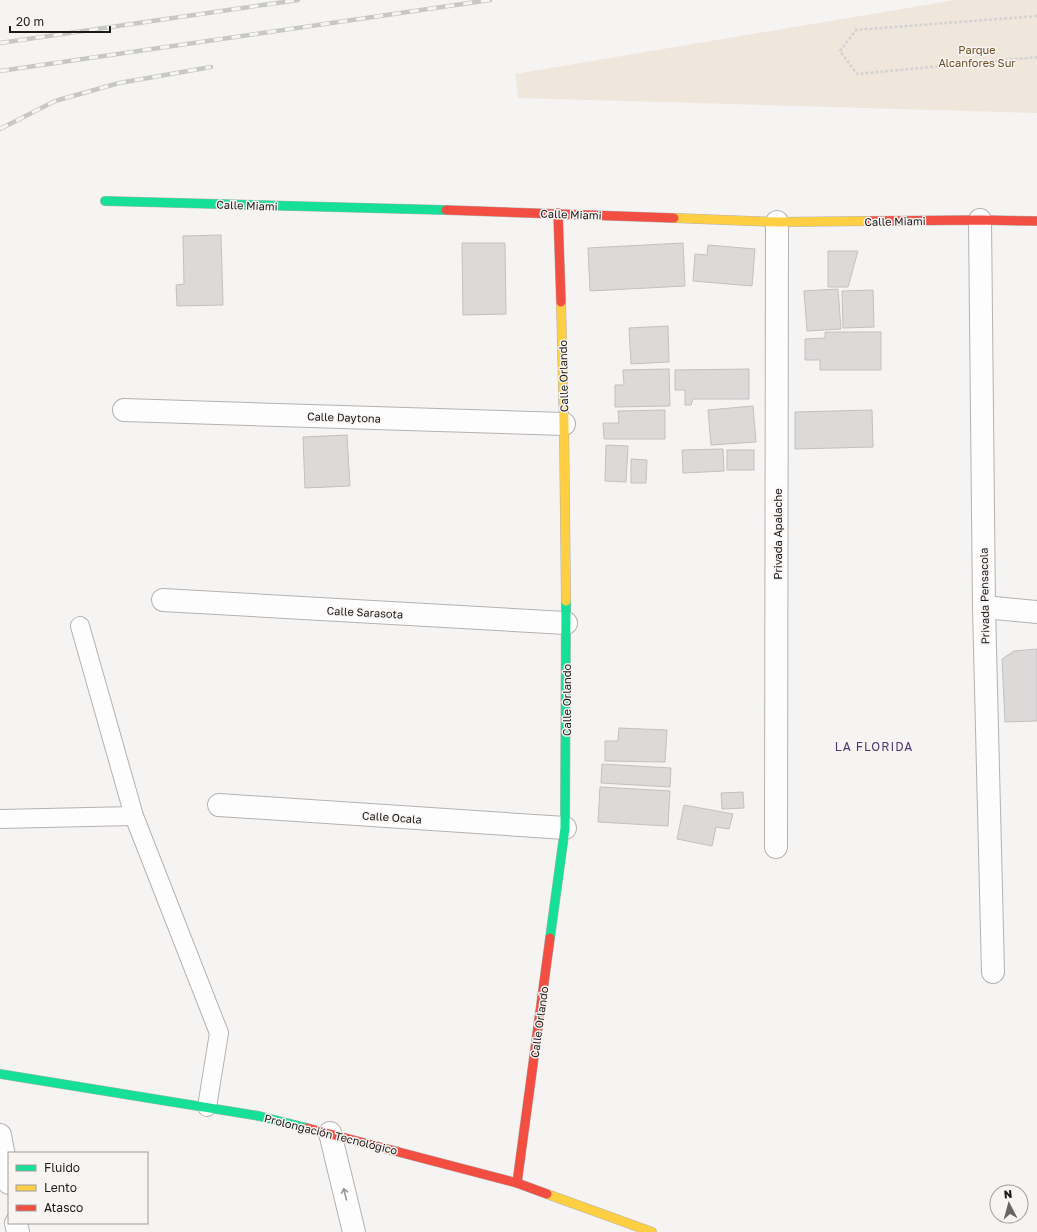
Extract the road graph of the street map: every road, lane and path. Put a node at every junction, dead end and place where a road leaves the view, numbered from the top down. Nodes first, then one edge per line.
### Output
1 (1037, 16) edge
2 (1037, 57) edge
3 (105, 201) dead end
4 (558, 213) junction
5 (980, 220) junction
6 (1037, 220) edge
7 (777, 222) junction
8 (124, 410) dead end
9 (564, 424) junction
10 (164, 600) dead end
11 (984, 607) junction
12 (1037, 612) edge
13 (566, 623) junction
14 (80, 626) dead end
15 (219, 805) dead end
16 (134, 816) junction
17 (0, 819) edge
18 (565, 828) junction
19 (776, 847) dead end
20 (993, 972) dead end
21 (0, 1074) edge
22 (207, 1107) junction
23 (330, 1133) junction
24 (0, 1135) edge
25 (8, 1178) edge
26 (517, 1183) junction
27 (354, 1232) edge
28 (652, 1232) edge

1 - 2 path
3 - 4 street, Calle Miami
4 - 7 street, Calle Miami
4 - 9 street, Calle Orlando
5 - 6 street, Calle Miami
5 - 7 street, Calle Miami
5 - 11 street, Privada Pensacola
7 - 19 street, Privada Apalache
8 - 9 street, Calle Daytona
9 - 13 street, Calle Orlando
10 - 13 street, Calle Sarasota
11 - 12 street
11 - 20 street, Privada Pensacola
13 - 18 street, Calle Orlando
14 - 16 lane
15 - 18 street, Calle Ocala
16 - 17 lane
16 - 22 lane
18 - 26 street, Calle Orlando
21 - 22 street, Prolongación Tecnológico
22 - 23 street, Prolongación Tecnológico
23 - 26 street, Prolongación Tecnológico
27 -> 23 street
24 - 25 street
26 - 28 street, Prolongación Tecnológico

